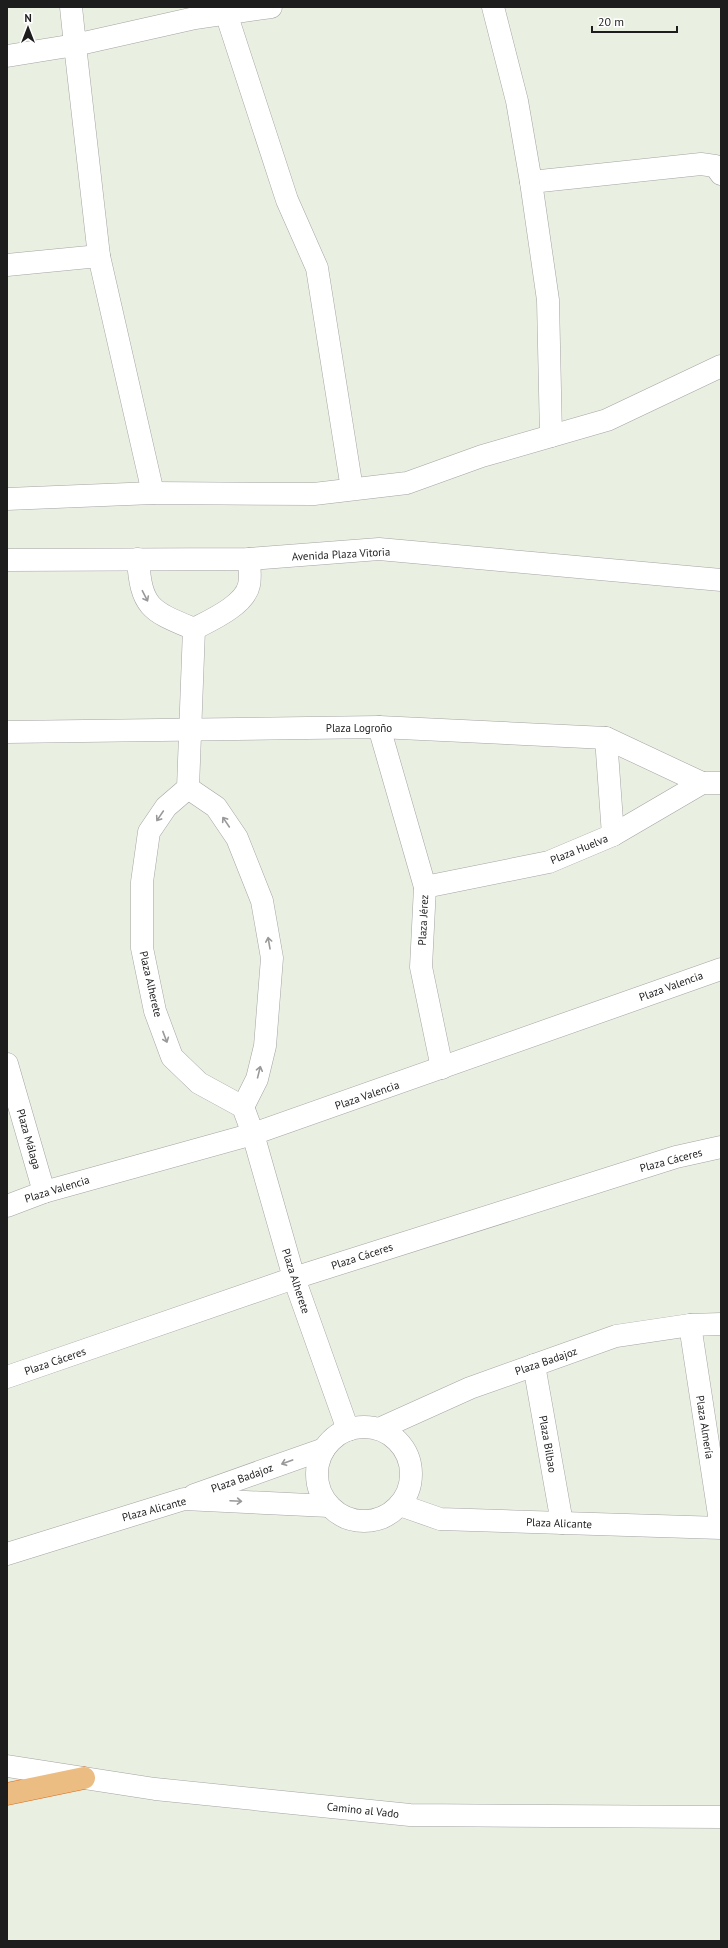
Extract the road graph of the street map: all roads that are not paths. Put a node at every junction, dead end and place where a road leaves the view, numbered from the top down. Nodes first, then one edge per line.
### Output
1 (71, 7) edge
2 (271, 7) edge
3 (493, 7) edge
4 (226, 14) junction
5 (75, 45) junction
6 (7, 56) edge
7 (721, 174) edge
8 (531, 182) junction
9 (99, 256) junction
10 (7, 265) edge
11 (721, 366) edge
12 (551, 436) junction
13 (352, 490) junction
14 (153, 493) junction
15 (7, 500) edge
16 (138, 559) junction
17 (7, 560) edge
18 (248, 560) junction
19 (721, 580) edge
20 (194, 629) junction
21 (380, 727) junction
22 (190, 729) junction
23 (7, 732) edge
24 (606, 738) junction
25 (711, 783) edge
26 (188, 788) junction
27 (613, 835) junction
28 (425, 886) junction
29 (721, 969) edge
30 (7, 1064) edge
31 (442, 1068) junction
32 (243, 1107) junction
33 (253, 1134) junction
34 (721, 1147) edge
35 (44, 1192) junction
36 (7, 1206) edge
37 (294, 1278) junction
38 (721, 1324) edge
39 (690, 1325) junction
40 (534, 1365) junction
41 (7, 1377) edge
42 (379, 1429) junction
43 (348, 1430) junction
44 (324, 1449) junction
45 (184, 1499) junction
46 (400, 1505) junction
47 (330, 1506) junction
48 (562, 1523) junction
49 (721, 1528) edge
50 (7, 1554) edge
51 (7, 1766) edge
52 (84, 1778) junction
53 (7, 1794) edge
54 (721, 1817) edge

1 - 5 street
2 - 4 street
3 - 8 street
4 - 5 street
4 - 13 street
5 - 6 street
5 - 9 street
7 - 8 street
8 - 12 street
9 - 10 street
9 - 14 street
11 - 12 street
12 - 13 street
13 - 14 street
14 - 15 street
16 - 17 street, Avenida Plaza Vitoria
16 - 18 street, Avenida Plaza Vitoria
16 -> 20 street
18 - 19 street, Avenida Plaza Vitoria
18 - 20 street
20 - 22 street
21 - 22 street, Plaza Logroño
21 - 24 street, Plaza Logroño
21 - 28 street, Plaza Jérez
22 - 23 street, Plaza Logroño
22 - 26 street
24 - 25 street, Plaza Logroño
24 - 27 street
25 - 27 street, Plaza Huelva
32 -> 26 street
26 -> 32 street, Plaza Alherete
27 - 28 street, Plaza Huelva
28 - 31 street, Plaza Jérez
29 - 31 street, Plaza Valencia
30 - 35 street, Plaza Málaga
31 - 33 street, Plaza Valencia
32 - 33 street, Plaza Alherete
33 - 35 street, Plaza Valencia
33 - 37 street, Plaza Alherete
34 - 37 street, Plaza Cáceres
35 - 36 street, Plaza Valencia
37 - 41 street, Plaza Cáceres
37 - 43 street, Plaza Alherete
38 - 39 street, Plaza Badajoz
39 - 40 street, Plaza Badajoz
39 - 49 street, Plaza Almería
40 - 42 street, Plaza Badajoz
40 - 48 street, Plaza Bilbao
42 - 43 street
42 - 46 street
43 - 44 street
44 -> 45 street, Plaza Badajoz
44 - 47 street
45 -> 47 street, Plaza Alicante
45 - 50 street, Plaza Alicante
46 - 47 street
46 - 48 street, Plaza Alicante
48 - 49 street, Plaza Alicante
51 - 52 street, Camino al Vado
52 - 53 highway
52 - 54 street, Camino al Vado

